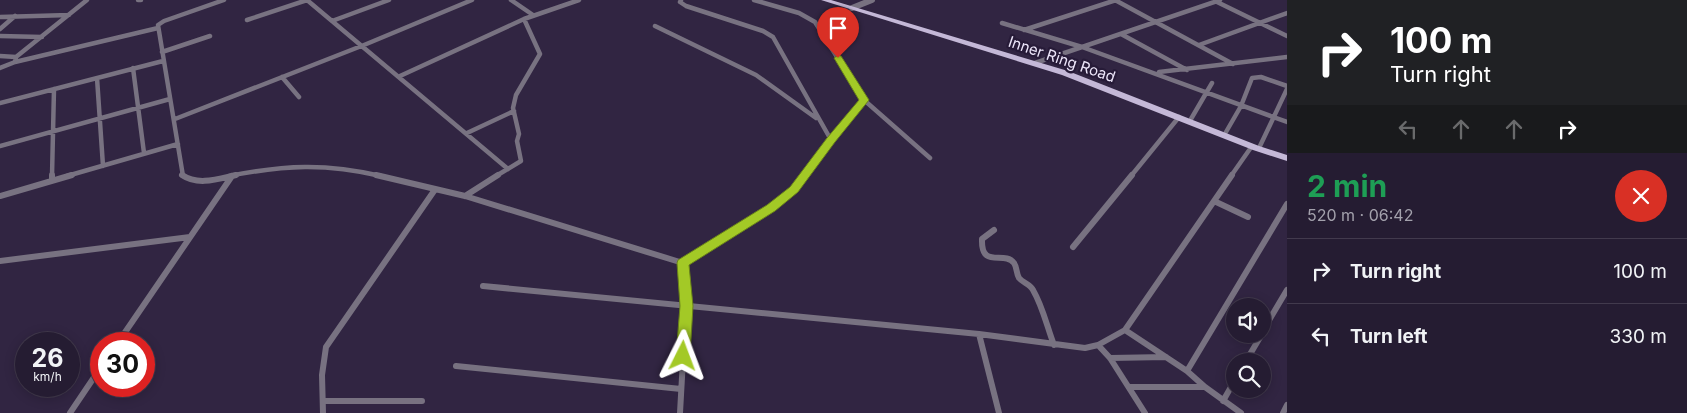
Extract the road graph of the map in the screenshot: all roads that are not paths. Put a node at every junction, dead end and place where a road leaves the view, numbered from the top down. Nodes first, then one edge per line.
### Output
1 (87, 0) edge
2 (224, 0) edge
3 (307, 0) edge
4 (389, 0) edge
5 (472, 0) edge
6 (510, 0) edge
7 (579, 0) edge
8 (681, 0) edge
9 (754, 0) edge
10 (824, 0) edge
11 (834, 0) edge
12 (872, 0) edge
13 (1115, 0) edge
14 (1217, 0) edge
15 (856, 7) junction
16 (1287, 13) edge
17 (69, 15) junction
18 (533, 15) junction
19 (15, 16) junction
20 (0, 17) edge
21 (524, 19) junction
22 (248, 20) dead end
23 (332, 21) junction
24 (1002, 23) dead end
25 (1157, 23) junction
26 (1259, 23) junction
27 (655, 26) dead end
28 (158, 28) junction
29 (0, 29) edge
30 (1024, 30) junction
31 (1121, 34) junction
32 (0, 36) edge
33 (210, 36) dead end
34 (1287, 36) edge
35 (42, 37) junction
36 (364, 45) junction
37 (1199, 45) junction
38 (1082, 47) junction
39 (162, 52) junction
40 (0, 56) edge
41 (1287, 56) edge
42 (16, 59) junction
43 (163, 61) junction
44 (1036, 63) junction
45 (1233, 64) junction
46 (0, 68) edge
47 (133, 68) junction
48 (1186, 70) junction
49 (1157, 73) junction
50 (400, 76) junction
51 (282, 77) junction
52 (97, 78) junction
53 (1212, 83) dead end
54 (1287, 86) edge
55 (54, 89) junction
56 (1287, 89) edge
57 (1208, 93) junction
58 (299, 98) dead end
59 (170, 99) junction
60 (864, 100) junction
61 (0, 103) edge
62 (1242, 106) junction
63 (138, 108) junction
64 (514, 111) junction
65 (1179, 117) junction
66 (1275, 117) junction
67 (99, 119) junction
68 (174, 119) junction
69 (818, 119) junction
70 (1191, 119) junction
71 (1287, 122) edge
72 (53, 131) junction
73 (1226, 132) junction
74 (467, 133) junction
75 (831, 140) junction
76 (178, 144) junction
77 (0, 146) edge
78 (1256, 146) junction
79 (144, 154) junction
80 (1287, 156) edge
81 (930, 158) dead end
82 (103, 166) junction
83 (508, 168) junction
84 (232, 176) junction
85 (52, 180) junction
86 (434, 191) junction
87 (0, 196) edge
88 (464, 196) junction
89 (1214, 201) junction
90 (1287, 204) edge
91 (1248, 217) dead end
92 (994, 230) dead end
93 (190, 237) junction
94 (1072, 247) dead end
95 (0, 261) edge
96 (683, 263) junction
97 (483, 286) dead end
98 (1287, 290) edge
99 (686, 306) junction
100 (1271, 318) edge
101 (1125, 330) junction
102 (125, 332) edge
103 (978, 334) junction
104 (1054, 345) junction
105 (1098, 345) junction
106 (1166, 357) junction
107 (1110, 358) junction
108 (456, 366) dead end
109 (1187, 371) junction
110 (90, 383) edge
111 (1130, 387) junction
112 (1205, 387) junction
113 (681, 389) junction
114 (1226, 396) edge
115 (324, 401) junction
116 (422, 401) dead end
117 (1223, 401) junction
118 (1287, 405) edge
119 (70, 413) edge
120 (323, 413) edge
121 (680, 413) edge
122 (999, 413) edge
123 (1145, 413) edge
124 (1241, 413) edge
125 (1284, 413) edge

1 - 17 street
2 - 28 street
3 - 22 street
3 - 23 street
4 - 23 street
5 - 36 street
6 - 18 street
7 - 18 street
8 - 69 street
9 - 60 street
10 - 15 main road, Inner Ring Road
11 - 15 main road, Inner Ring Road
12 - 15 street
13 - 25 street
13 - 30 street
14 - 25 street
14 - 26 street
15 - 44 main road, Inner Ring Road
16 - 26 street
17 - 19 street
17 - 35 street
18 - 21 street
19 - 20 street
19 - 29 street
21 - 50 street
21 - 64 street
23 - 36 street
24 - 30 street
25 - 31 street
25 - 37 street
26 - 34 street
26 - 37 street
27 - 69 street
28 - 39 street
28 - 42 street
30 - 38 street
31 - 38 street
31 - 48 street
32 - 35 street
33 - 39 street
35 - 42 street
36 - 50 street
36 - 51 street
37 - 45 street
38 - 44 street
38 - 49 street
39 - 43 street
40 - 42 street
41 - 45 street
42 - 46 street
43 - 47 street
43 - 59 street
44 - 65 main road, Inner Ring Road
44 - 70 main road, Inner Ring Road
45 - 48 street
47 - 52 street
47 - 63 street
48 - 49 street
49 - 57 street
50 - 74 street
51 - 58 street
51 - 68 street
52 - 55 street
52 - 67 street
53 - 57 street
54 - 62 street
55 - 61 street
55 - 72 street
56 - 66 street
57 - 62 street
57 - 70 street
59 - 63 street
59 - 68 street
60 - 75 street
60 - 81 street
62 - 66 street
62 - 73 street
63 - 67 street
63 - 79 street
64 - 74 street
64 - 83 street
65 - 78 main road, Inner Ring Road
65 - 94 street
66 - 71 street
66 - 78 street
67 - 72 street
67 - 82 street
68 - 76 street
69 - 75 street
70 - 73 main road, Inner Ring Road
72 - 77 street
72 - 85 street
73 - 78 main road, Inner Ring Road
74 - 83 street
75 - 96 street
76 - 79 street
76 - 84 street
78 - 80 main road, Inner Ring Road
78 - 89 street
79 - 82 street
82 - 85 street
83 - 88 street
84 - 86 street
84 - 93 street
85 - 87 street
86 - 88 street
86 - 115 street
88 - 96 street
89 - 91 street
89 - 101 street
90 - 109 street
92 - 104 street
93 - 95 street
93 - 102 street
96 - 99 street
97 - 99 street
98 - 100 street
99 - 103 street
99 - 113 street
101 - 105 street
101 - 106 street
103 - 104 street
103 - 122 street
104 - 105 street
105 - 107 street
106 - 107 street
106 - 109 street
107 - 111 street
108 - 113 street
109 - 112 street
110 - 119 street
111 - 112 street
111 - 123 street
112 - 117 street
113 - 121 street
114 - 117 street
115 - 116 street
115 - 120 street
117 - 124 street
118 - 125 street

